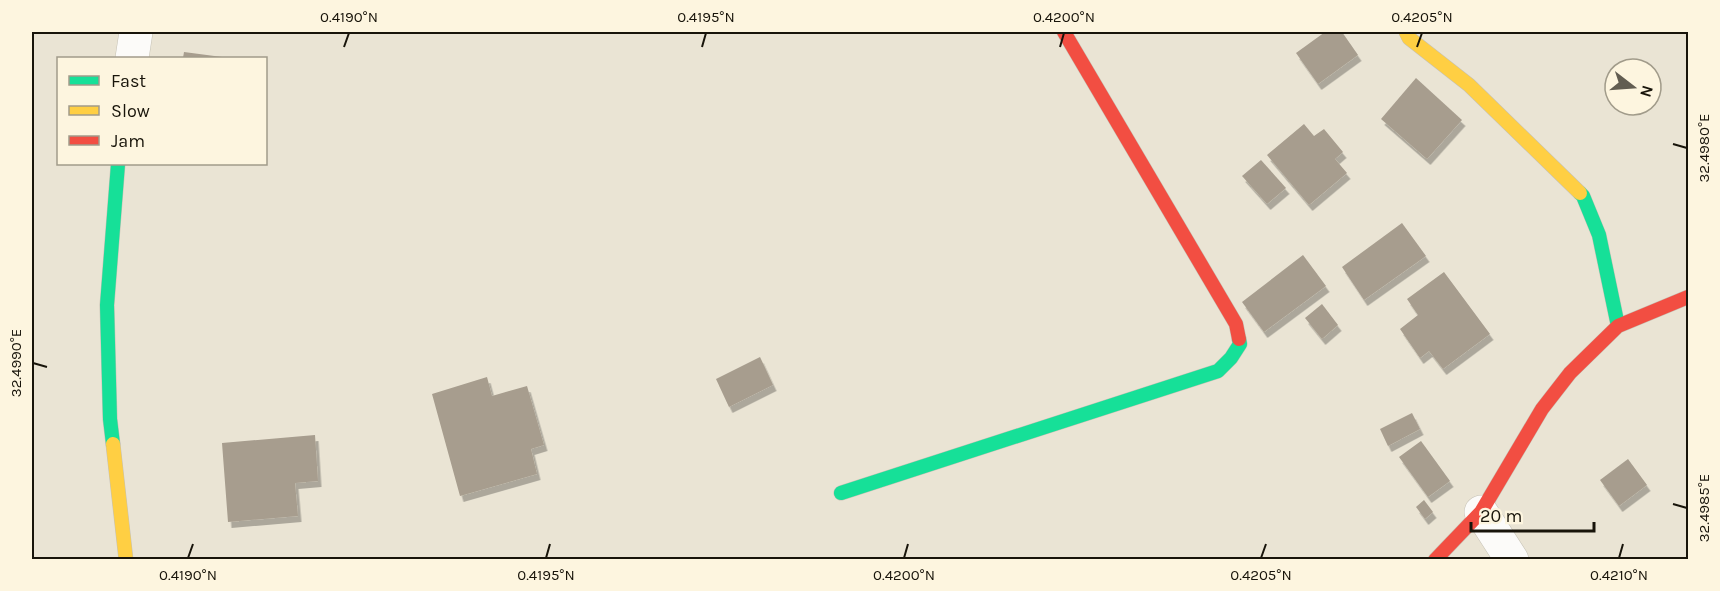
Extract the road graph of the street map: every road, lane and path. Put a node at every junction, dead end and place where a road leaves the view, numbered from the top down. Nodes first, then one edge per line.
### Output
1 (136, 32) edge
2 (1064, 32) edge
3 (1406, 32) edge
4 (132, 57) edge
5 (118, 165) edge
6 (1689, 297) edge
7 (1618, 326) junction
8 (840, 493) dead end
9 (1481, 512) junction
10 (126, 560) edge
11 (1435, 560) edge
12 (1512, 560) edge

1 - 4 street
2 - 8 street
3 - 7 street
5 - 10 street
6 - 7 street
7 - 9 street
9 - 11 street
9 - 12 street

